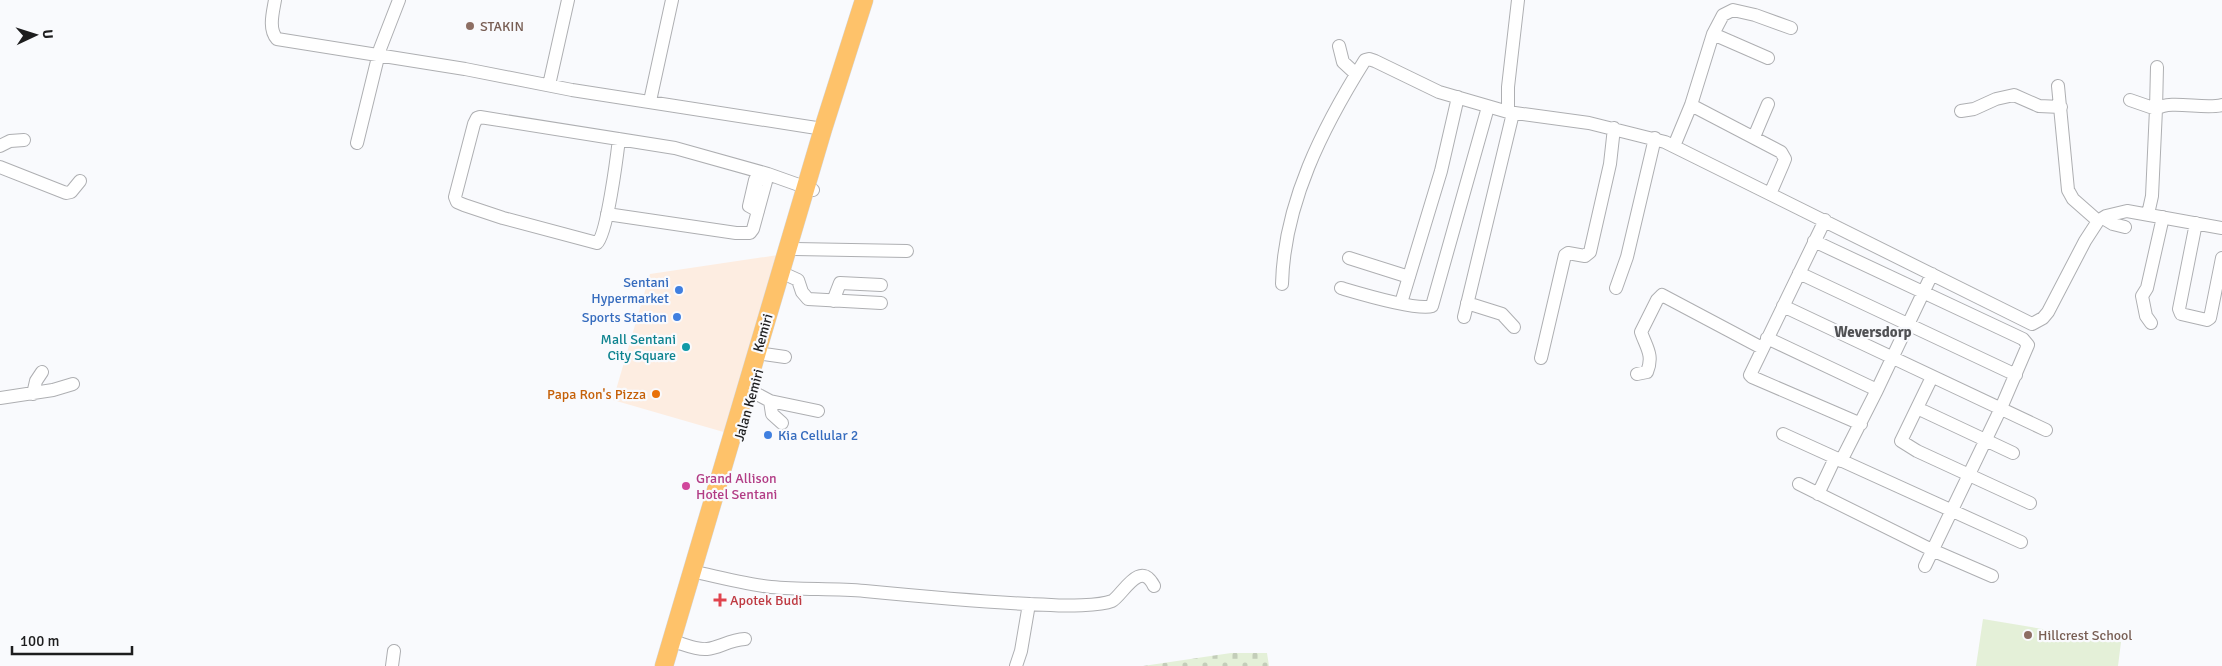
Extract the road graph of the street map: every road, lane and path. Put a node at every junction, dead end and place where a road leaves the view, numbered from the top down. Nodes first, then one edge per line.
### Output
1 (275, 0) edge
2 (399, 0) edge
3 (568, 0) edge
4 (672, 0) edge
5 (864, 0) edge
6 (872, 0) edge
7 (1518, 0) edge
8 (1791, 28) dead end
9 (1713, 34) junction
10 (1339, 46) dead end
11 (378, 56) junction
12 (1768, 58) dead end
13 (2157, 67) dead end
14 (1356, 74) junction
15 (549, 85) junction
16 (2058, 86) dead end
17 (1458, 98) junction
18 (2130, 100) dead end
19 (650, 101) junction
20 (1768, 104) dead end
21 (2222, 105) edge
22 (1691, 106) junction
23 (1488, 107) junction
24 (2061, 107) junction
25 (2156, 109) junction
26 (1962, 111) dead end
27 (1510, 113) junction
28 (1614, 128) junction
29 (823, 129) junction
30 (1754, 137) junction
31 (1655, 138) junction
32 (24, 140) dead end
33 (619, 140) junction
34 (357, 143) dead end
35 (0, 146) edge
36 (1674, 146) junction
37 (0, 167) edge
38 (767, 176) junction
39 (80, 180) dead end
40 (809, 189) junction
41 (1770, 194) junction
42 (607, 214) junction
43 (2148, 214) junction
44 (2163, 217) junction
45 (1825, 220) junction
46 (2100, 220) junction
47 (2196, 223) junction
48 (2126, 227) dead end
49 (2222, 228) edge
50 (1814, 241) junction
51 (796, 249) junction
52 (907, 252) dead end
53 (1349, 258) dead end
54 (2222, 258) edge
55 (1799, 273) junction
56 (1932, 274) junction
57 (788, 275) junction
58 (1409, 277) junction
59 (1282, 284) dead end
60 (881, 285) dead end
61 (1341, 288) dead end
62 (1616, 288) dead end
63 (1924, 292) junction
64 (834, 301) junction
65 (881, 303) dead end
66 (1401, 303) junction
67 (1467, 303) junction
68 (1782, 306) junction
69 (1464, 316) dead end
70 (2152, 323) dead end
71 (1909, 325) junction
72 (1514, 328) dead end
73 (1765, 343) junction
74 (764, 354) junction
75 (784, 357) dead end
76 (1541, 358) dead end
77 (1892, 358) junction
78 (42, 372) dead end
79 (1637, 374) dead end
80 (2016, 375) junction
81 (1932, 376) junction
82 (73, 384) dead end
83 (1878, 390) junction
84 (753, 392) junction
85 (33, 394) junction
86 (0, 398) edge
87 (770, 401) junction
88 (1917, 408) junction
89 (2001, 408) junction
90 (818, 411) dead end
91 (782, 423) dead end
92 (1861, 424) junction
93 (2046, 430) dead end
94 (1783, 434) dead end
95 (1986, 440) junction
96 (2013, 453) dead end
97 (1838, 460) junction
98 (1970, 474) junction
99 (1799, 484) dead end
100 (1818, 494) junction
101 (2030, 503) dead end
102 (1951, 509) junction
103 (2021, 542) dead end
104 (1932, 550) junction
105 (1925, 566) dead end
106 (696, 572) junction
107 (1992, 576) dead end
108 (1154, 586) dead end
109 (1029, 604) junction
110 (745, 639) dead end
111 (679, 643) junction
112 (394, 651) dead end
113 (392, 666) edge
114 (664, 666) edge
115 (673, 666) edge
116 (1016, 666) edge

1 - 11 street
2 - 11 street
3 - 15 street
4 - 19 street
5 - 29 highway, Kemiri
6 - 40 highway, Jalan Kemiri
7 - 27 street
8 - 9 street
9 - 12 street
9 - 22 street
10 - 14 street
11 - 15 street
11 - 34 street
13 - 25 street
14 - 17 street
14 - 59 street
15 - 19 street
16 - 24 street
17 - 23 street
17 - 58 street
18 - 25 street
19 - 29 street
20 - 30 street
21 - 25 street
22 - 30 street
22 - 36 street
23 - 27 street
23 - 66 street
24 - 26 street
24 - 46 street
25 - 43 street
27 - 28 street
27 - 67 street
28 - 31 street
28 - 76 street
29 - 40 highway, Kemiri
30 - 41 street
31 - 36 street
31 - 62 street
32 - 35 street
33 - 38 street
33 - 42 street
33 - 42 street
36 - 41 street
37 - 39 street
38 - 40 street
38 - 42 street
40 - 51 highway, Jalan Kemiri
40 - 106 highway, Kemiri
41 - 45 street
43 - 44 street
43 - 46 street
44 - 47 street
44 - 70 street
45 - 50 street
45 - 56 street
46 - 48 street
46 - 56 street
47 - 49 street
47 - 54 street
50 - 55 street
50 - 63 street
51 - 52 street
51 - 57 highway, Jalan Kemiri
53 - 58 street
55 - 68 street
55 - 71 street
56 - 63 street
57 - 64 street
57 - 74 highway, Jalan Kemiri
58 - 66 street
60 - 64 street
61 - 66 street
63 - 71 street
63 - 80 street
64 - 65 street
67 - 69 street
67 - 72 street
68 - 73 street
68 - 77 street
71 - 77 street
71 - 80 street
73 - 79 street
73 - 83 street
73 - 92 street
74 - 75 street
74 - 84 highway, Jalan Kemiri
77 - 81 street
77 - 83 street
78 - 85 street
80 - 89 street
81 - 88 street
81 - 89 street
82 - 85 street
83 - 92 street
84 - 87 street
84 - 106 highway, Jalan Kemiri
85 - 86 street
87 - 90 street
87 - 91 street
88 - 95 street
88 - 98 street
89 - 93 street
89 - 95 street
92 - 97 street
94 - 97 street
95 - 96 street
95 - 98 street
97 - 100 street
97 - 102 street
98 - 101 street
98 - 102 street
99 - 100 street
100 - 104 street
102 - 103 street
102 - 104 street
104 - 105 street
104 - 107 street
106 - 109 street
106 - 111 highway, Jalan Kemiri
106 - 114 highway, Kemiri
108 - 109 street
109 - 116 street
110 - 111 street
111 - 115 highway, Jalan Kemiri
112 - 113 street

